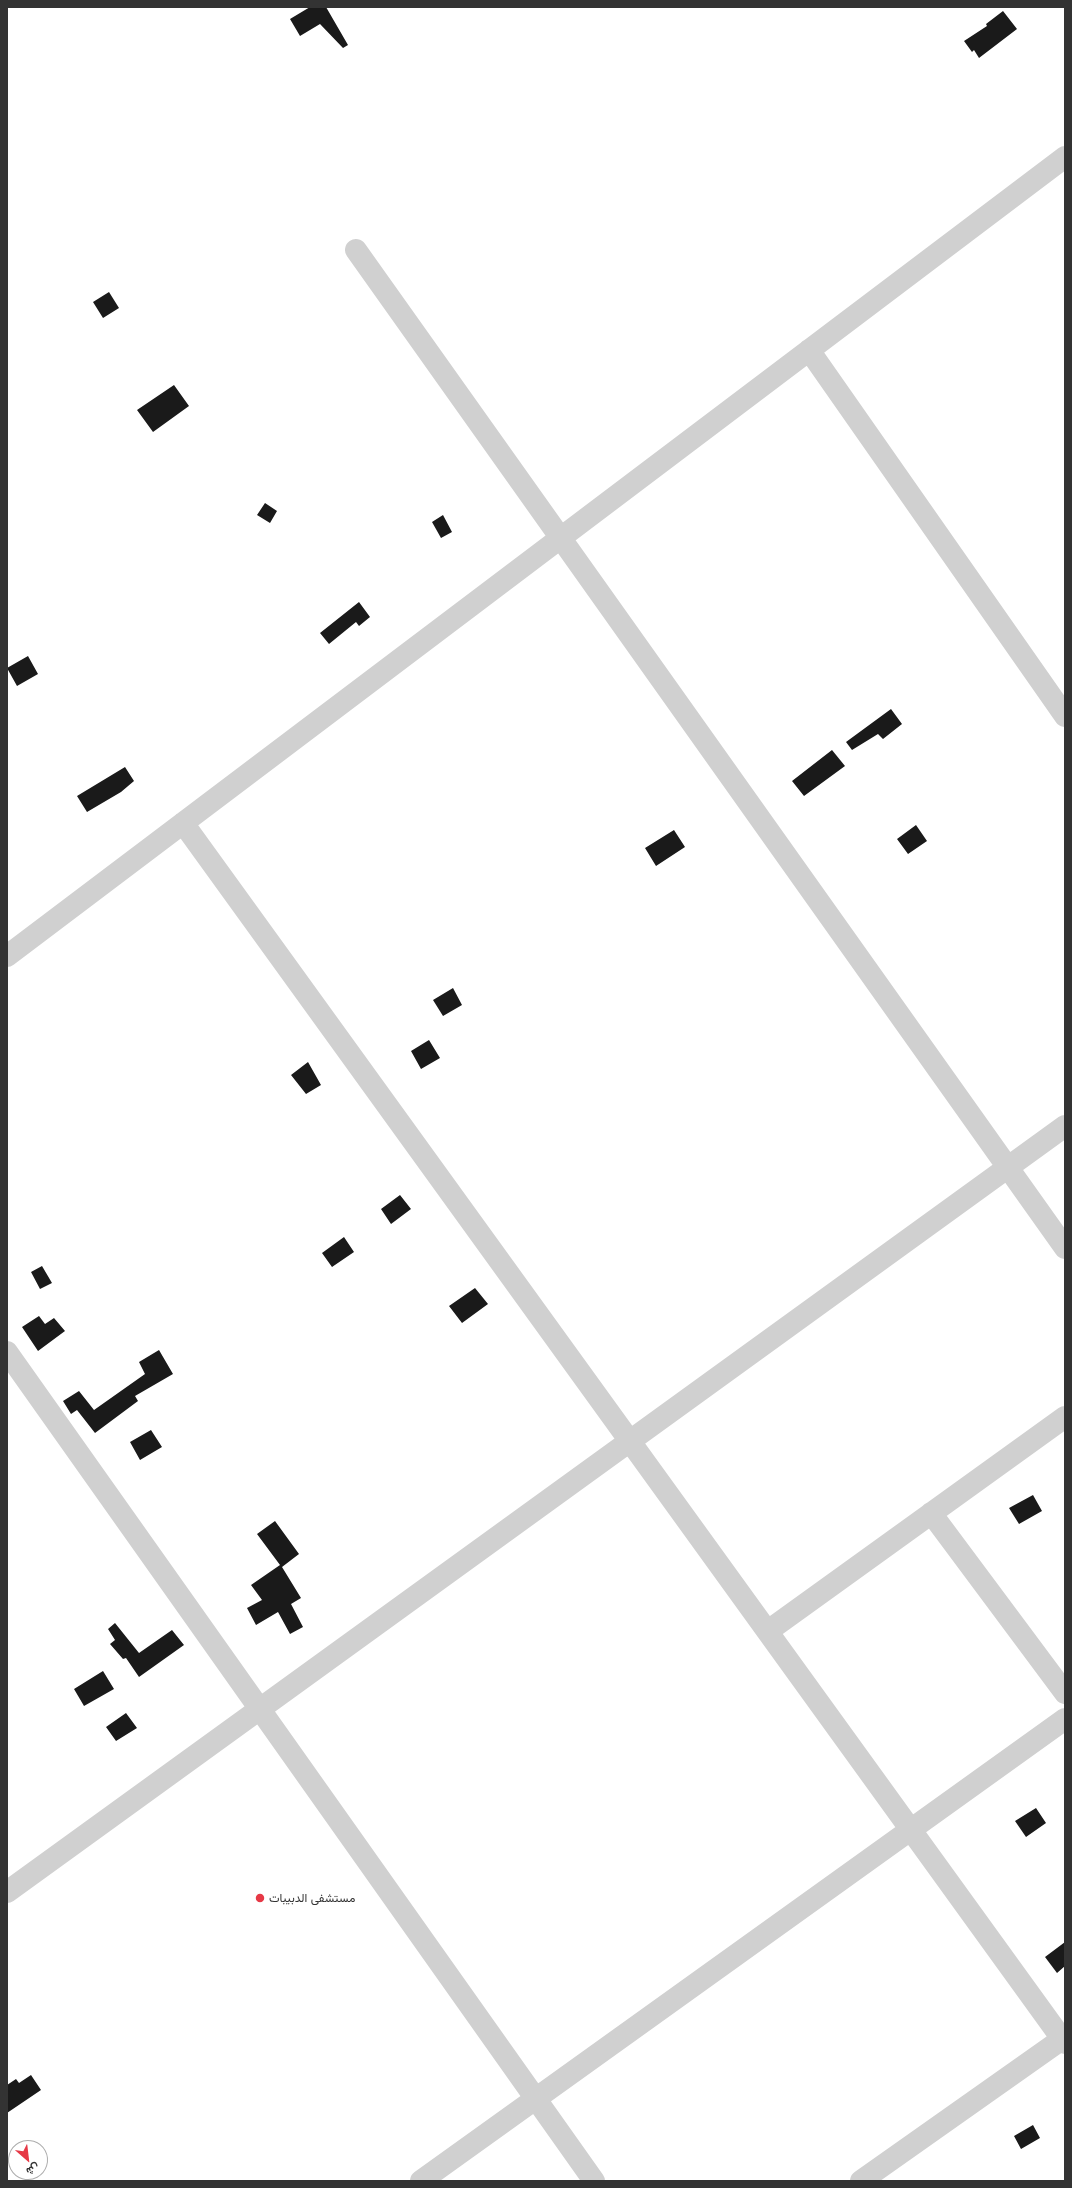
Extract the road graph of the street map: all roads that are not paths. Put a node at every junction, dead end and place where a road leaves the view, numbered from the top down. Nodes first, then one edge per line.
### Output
1 (1065, 157) edge
2 (356, 250) dead end
3 (809, 350) junction
4 (561, 538) junction
5 (1065, 716) edge
6 (183, 823) junction
7 (7, 956) edge
8 (1065, 1126) edge
9 (1008, 1167) junction
10 (1065, 1248) edge
11 (7, 1352) edge
12 (1065, 1416) edge
13 (630, 1441) junction
14 (932, 1513) junction
15 (768, 1631) junction
16 (1065, 1693) edge
17 (261, 1708) junction
18 (1065, 1719) edge
19 (911, 1829) junction
20 (7, 1892) edge
21 (1064, 2040) edge
22 (537, 2097) junction
23 (421, 2181) edge
24 (594, 2181) edge
25 (861, 2181) edge

1 - 3 street
2 - 4 street
3 - 4 street
3 - 5 street
4 - 6 street
4 - 9 street
6 - 7 street
6 - 13 street
8 - 9 street
9 - 10 street
9 - 13 street
11 - 17 street
12 - 14 street
13 - 15 street
13 - 17 street
14 - 15 street
14 - 16 street
15 - 19 street
17 - 20 street
17 - 22 street
18 - 19 street
19 - 21 street
19 - 22 street
21 - 25 street
22 - 23 street
22 - 24 street

